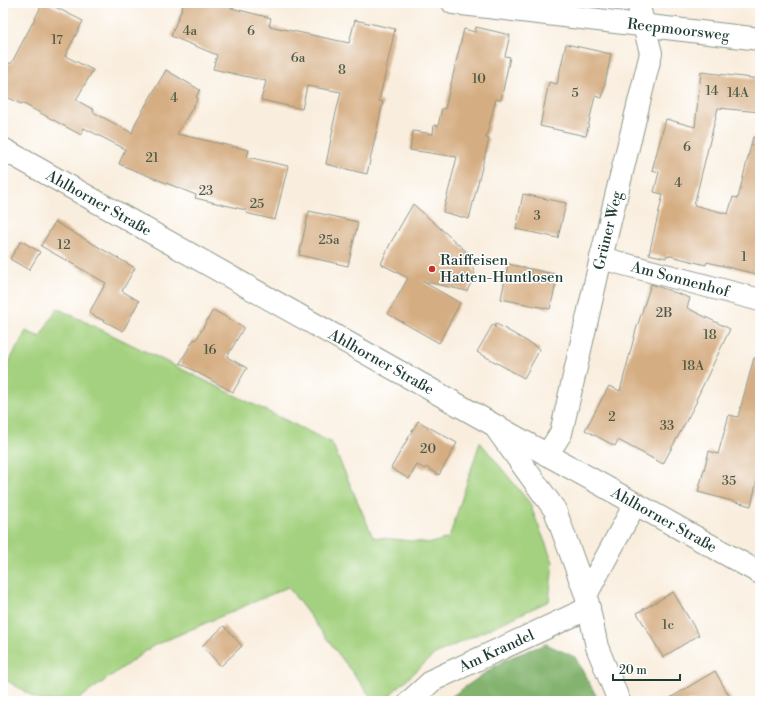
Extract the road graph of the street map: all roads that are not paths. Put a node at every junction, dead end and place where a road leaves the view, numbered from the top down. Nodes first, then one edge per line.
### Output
1 (453, 3) edge
2 (638, 3) edge
3 (644, 24) junction
4 (760, 39) edge
5 (3, 149) edge
6 (601, 258) junction
7 (760, 300) edge
8 (494, 425) junction
9 (547, 455) junction
10 (635, 504) junction
11 (760, 573) edge
12 (588, 602) junction
13 (410, 701) edge
14 (619, 701) edge

1 - 3 street, Reepmoorsweg
2 - 3 street, Grüner Weg
3 - 4 street, Reepmoorsweg
3 - 6 street, Grüner Weg
5 - 8 street, Ahlhorner Straße
6 - 7 street, Am Sonnenhof
6 - 9 street, Grüner Weg
8 - 9 street, Ahlhorner Straße
8 - 12 street
9 - 10 street, Ahlhorner Straße
10 - 11 street, Ahlhorner Straße
10 - 12 street
12 - 13 street, Am Krandel
12 - 14 street

